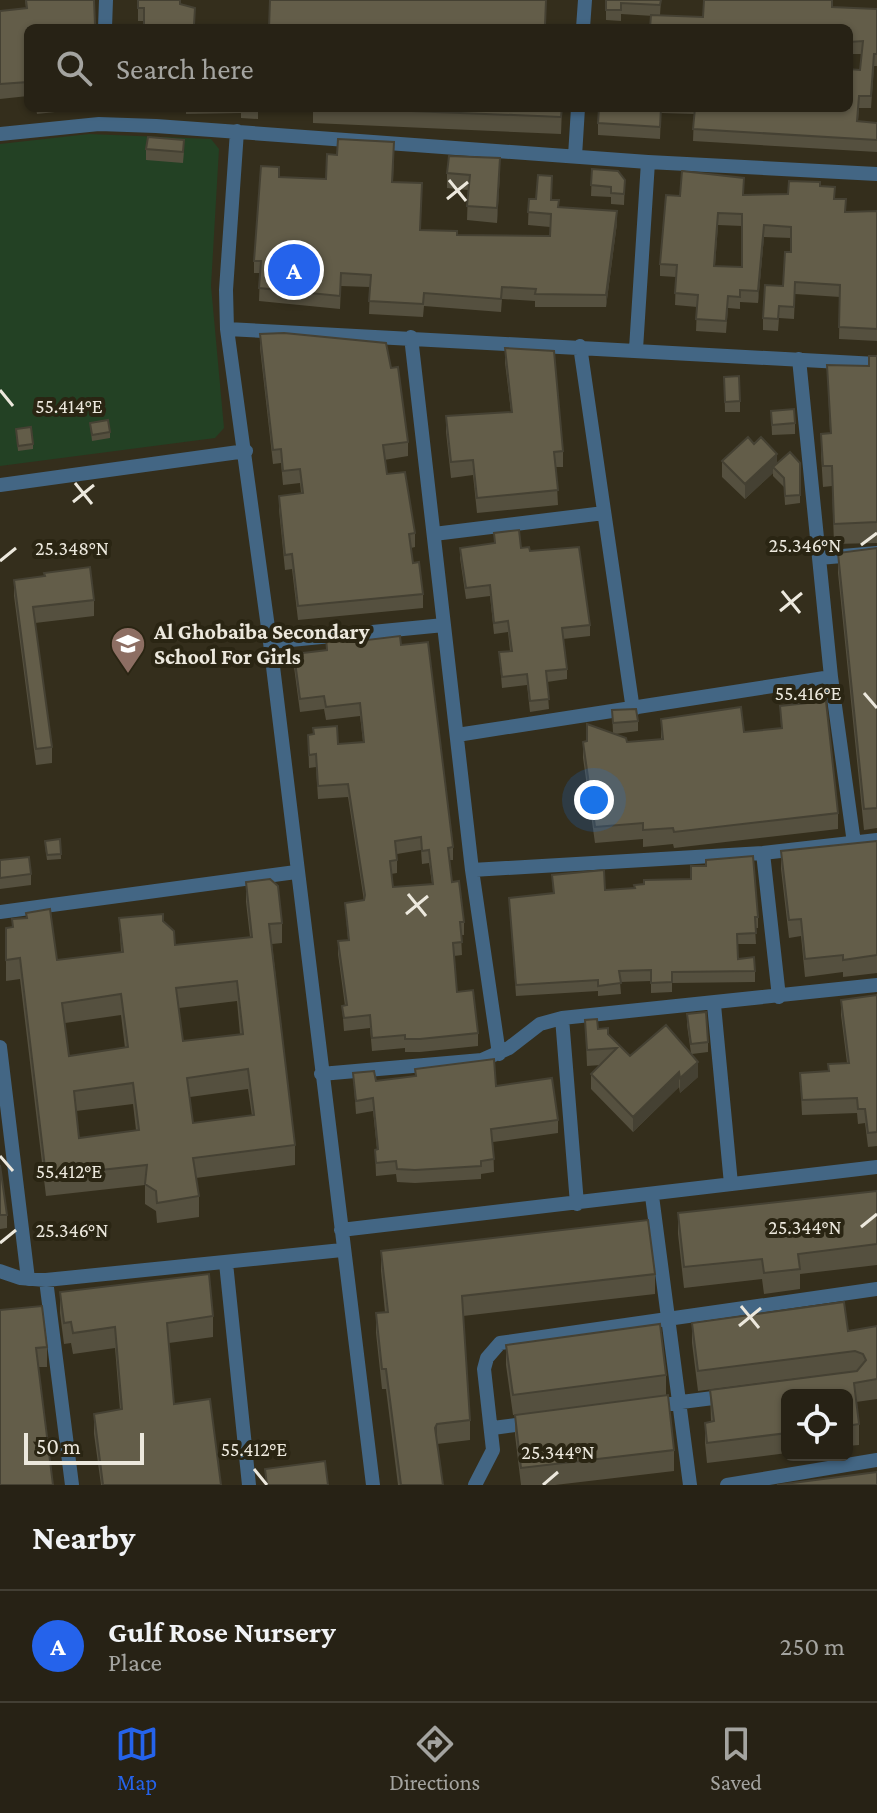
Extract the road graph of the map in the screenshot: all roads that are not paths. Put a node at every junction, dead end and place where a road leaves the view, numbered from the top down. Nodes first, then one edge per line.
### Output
1 (106, 0) edge
2 (585, 0) edge
3 (105, 24) edge
4 (583, 24) edge
5 (100, 112) edge
6 (578, 112) edge
7 (99, 124) junction
8 (237, 131) junction
9 (0, 134) edge
10 (575, 156) junction
11 (648, 162) junction
12 (877, 174) edge
13 (227, 329) junction
14 (411, 337) junction
15 (580, 346) junction
16 (636, 349) junction
17 (799, 359) junction
18 (877, 364) edge
19 (246, 451) junction
20 (0, 485) edge
21 (604, 513) junction
22 (434, 534) junction
23 (877, 553) edge
24 (819, 558) junction
25 (444, 625) junction
26 (270, 642) junction
27 (831, 677) junction
28 (633, 710) junction
29 (457, 735) junction
30 (877, 840) edge
31 (854, 843) junction
32 (763, 853) junction
33 (472, 870) junction
34 (296, 872) junction
35 (0, 912) edge
36 (877, 985) edge
37 (779, 997) junction
38 (714, 1005) junction
39 (562, 1018) junction
40 (0, 1047) edge
41 (499, 1054) junction
42 (321, 1074) junction
43 (2, 1085) edge
44 (877, 1167) edge
45 (731, 1184) junction
46 (652, 1196) junction
47 (577, 1204) junction
48 (341, 1230) junction
49 (342, 1250) junction
50 (226, 1263) junction
51 (0, 1271) edge
52 (28, 1279) junction
53 (46, 1280) junction
54 (877, 1289) edge
55 (669, 1320) junction
56 (739, 1395) edge
57 (680, 1402) junction
58 (633, 1409) edge
59 (539, 1421) edge
60 (493, 1428) junction
61 (877, 1460) edge
62 (72, 1485) edge
63 (249, 1485) edge
64 (373, 1485) edge
65 (475, 1485) edge
66 (690, 1485) edge
67 (727, 1485) edge

1 - 3 street
2 - 4 street
5 - 7 street
6 - 10 street
7 - 8 street
7 - 9 street
8 - 10 street
8 - 13 street
10 - 11 street
11 - 12 street
11 - 16 street
13 - 14 street
13 - 19 street
14 - 15 street
14 - 22 street
15 - 16 street
15 - 21 street
16 - 17 street
17 - 18 street
17 - 24 street
19 - 20 street
19 - 26 street
21 - 22 street
21 - 28 street
22 - 25 street
23 - 24 street
24 - 27 street
25 - 26 street
25 - 29 street
26 - 34 street
27 - 28 street
27 - 31 street
28 - 29 street
29 - 33 street
30 - 31 street
31 - 32 street
32 - 33 street
32 - 37 street
33 - 41 street
34 - 35 street
34 - 42 street
36 - 37 street
37 - 38 street
38 - 39 street
38 - 45 street
39 - 41 street
39 - 47 street
40 - 43 street
41 - 42 street
42 - 48 street
43 - 52 street
44 - 45 street
45 - 46 street
46 - 47 street
46 - 55 street
47 - 48 street
48 - 49 street
49 - 50 street
49 - 64 street
50 - 53 street
50 - 63 street
51 - 52 street
52 - 53 street
53 - 62 street
54 - 55 street
55 - 57 street
55 - 60 street
56 - 57 street
57 - 58 street
57 - 66 street
59 - 60 street
60 - 65 street
61 - 67 street

